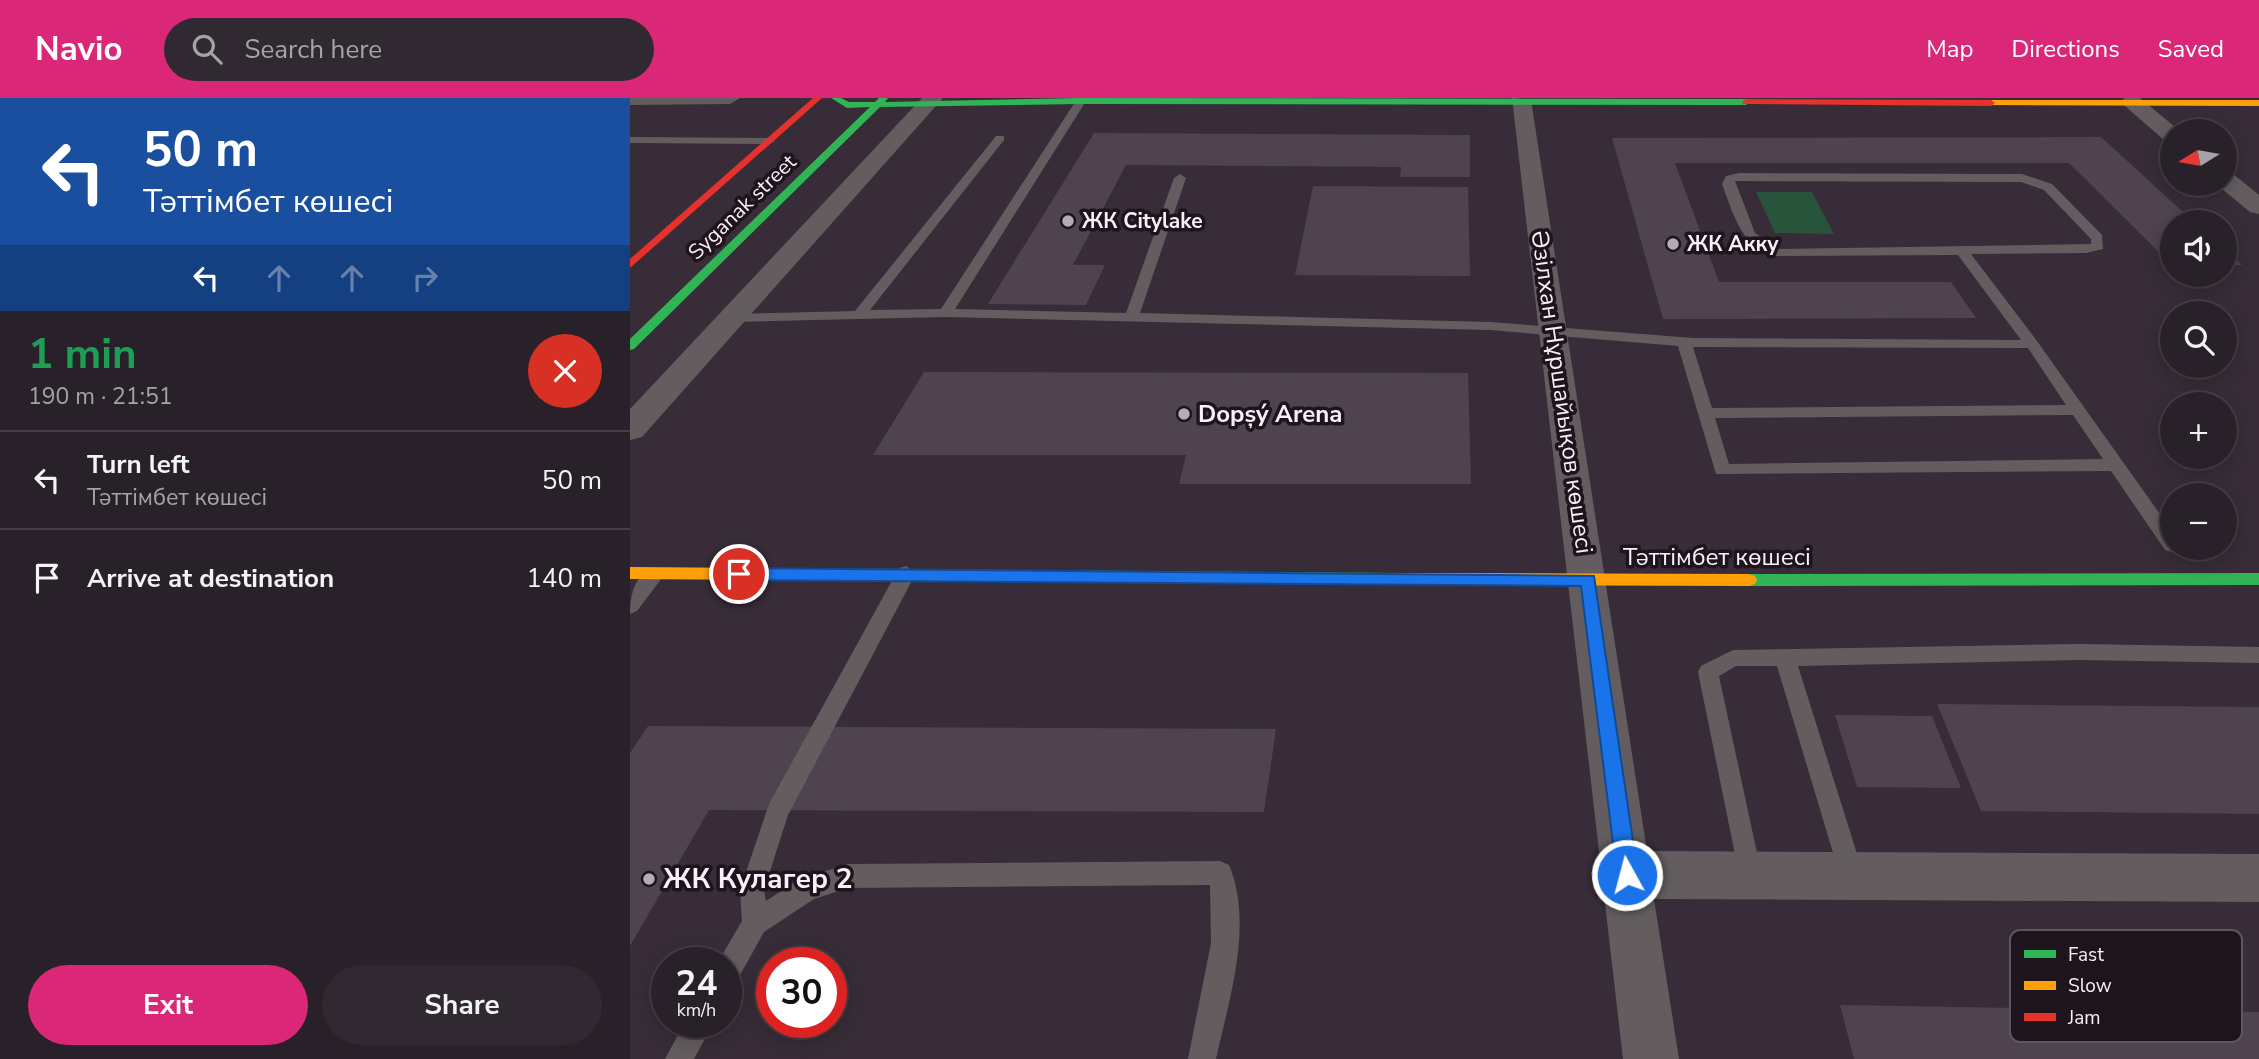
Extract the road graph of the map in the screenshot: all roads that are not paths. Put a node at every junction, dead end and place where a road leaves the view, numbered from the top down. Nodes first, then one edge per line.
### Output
1 (730, 98) edge
2 (818, 98) edge
3 (835, 98) edge
4 (630, 99) edge
5 (1521, 100) junction
6 (2100, 100) edge
7 (880, 101) edge
8 (931, 101) edge
9 (1081, 101) junction
10 (2132, 102) junction
11 (2259, 103) edge
12 (2160, 125) edge
13 (630, 127) edge
14 (630, 134) edge
15 (1000, 138) dead end
16 (630, 140) edge
17 (769, 141) junction
18 (792, 142) dead end
19 (815, 148) dead end
20 (802, 178) junction
21 (1180, 178) dead end
22 (2237, 189) edge
23 (2259, 207) edge
24 (1962, 251) junction
25 (630, 265) edge
26 (945, 313) junction
27 (860, 314) junction
28 (1132, 317) junction
29 (730, 318) junction
30 (1552, 334) junction
31 (1685, 344) junction
32 (2032, 344) junction
33 (630, 346) edge
34 (2077, 410) junction
35 (1705, 413) junction
36 (630, 429) edge
37 (2114, 465) junction
38 (2160, 529) edge
39 (2182, 560) edge
40 (630, 573) edge
41 (906, 573) junction
42 (655, 574) junction
43 (2195, 578) junction
44 (2259, 579) edge
45 (1589, 580) junction
46 (630, 606) edge
47 (2259, 655) edge
48 (1785, 658) junction
49 (1627, 875) junction
50 (1750, 876) junction
51 (1852, 876) junction
52 (2259, 878) edge
53 (755, 923) junction
54 (742, 947) edge
55 (691, 1038) edge
56 (679, 1059) edge
57 (1202, 1059) edge
58 (1651, 1059) edge

1 - 4 street
2 - 17 street, Syganak street
3 - 7 street
5 - 6 street
5 - 9 street
5 - 30 street, Әзілхан Нұршайықов көшесі
6 - 10 street
7 - 8 street
7 - 20 street, Syganak street
8 - 9 street
8 - 29 street
9 - 26 lane
10 - 11 street
10 - 12 street
13 - 14 lane
15 - 27 lane
16 - 17 lane
17 - 18 street
17 - 25 street, Syganak street
19 - 20 street
20 - 33 street, Syganak street
21 - 28 lane
22 - 23 street
24 - 24 lane
24 - 32 lane
26 - 27 lane
26 - 28 lane
27 - 29 lane
28 - 30 lane
29 - 36 street
30 - 31 lane
30 - 45 street, Әзілхан Нұршайықов көшесі
31 - 32 lane
31 - 35 lane
32 - 34 lane
34 - 35 lane
34 - 37 lane
35 - 37 lane
37 - 38 lane
39 - 43 lane
40 - 42 street, Тәттімбет көшесі
41 - 42 street, Тәттімбет көшесі
41 - 45 street, Тәттімбет көшесі
41 - 53 lane
42 - 46 lane
43 - 44 street, Тәттімбет көшесі
43 - 45 street, Тәттімбет көшесі
45 - 49 street, Әзілхан Нұршайықов көшесі
47 - 48 lane
48 - 50 lane
48 - 51 lane
49 - 50 street
49 - 58 street, Әзілхан Нұршайықов көшесі
50 - 51 street
51 - 52 street
53 - 54 lane
53 - 57 lane
55 - 56 lane

